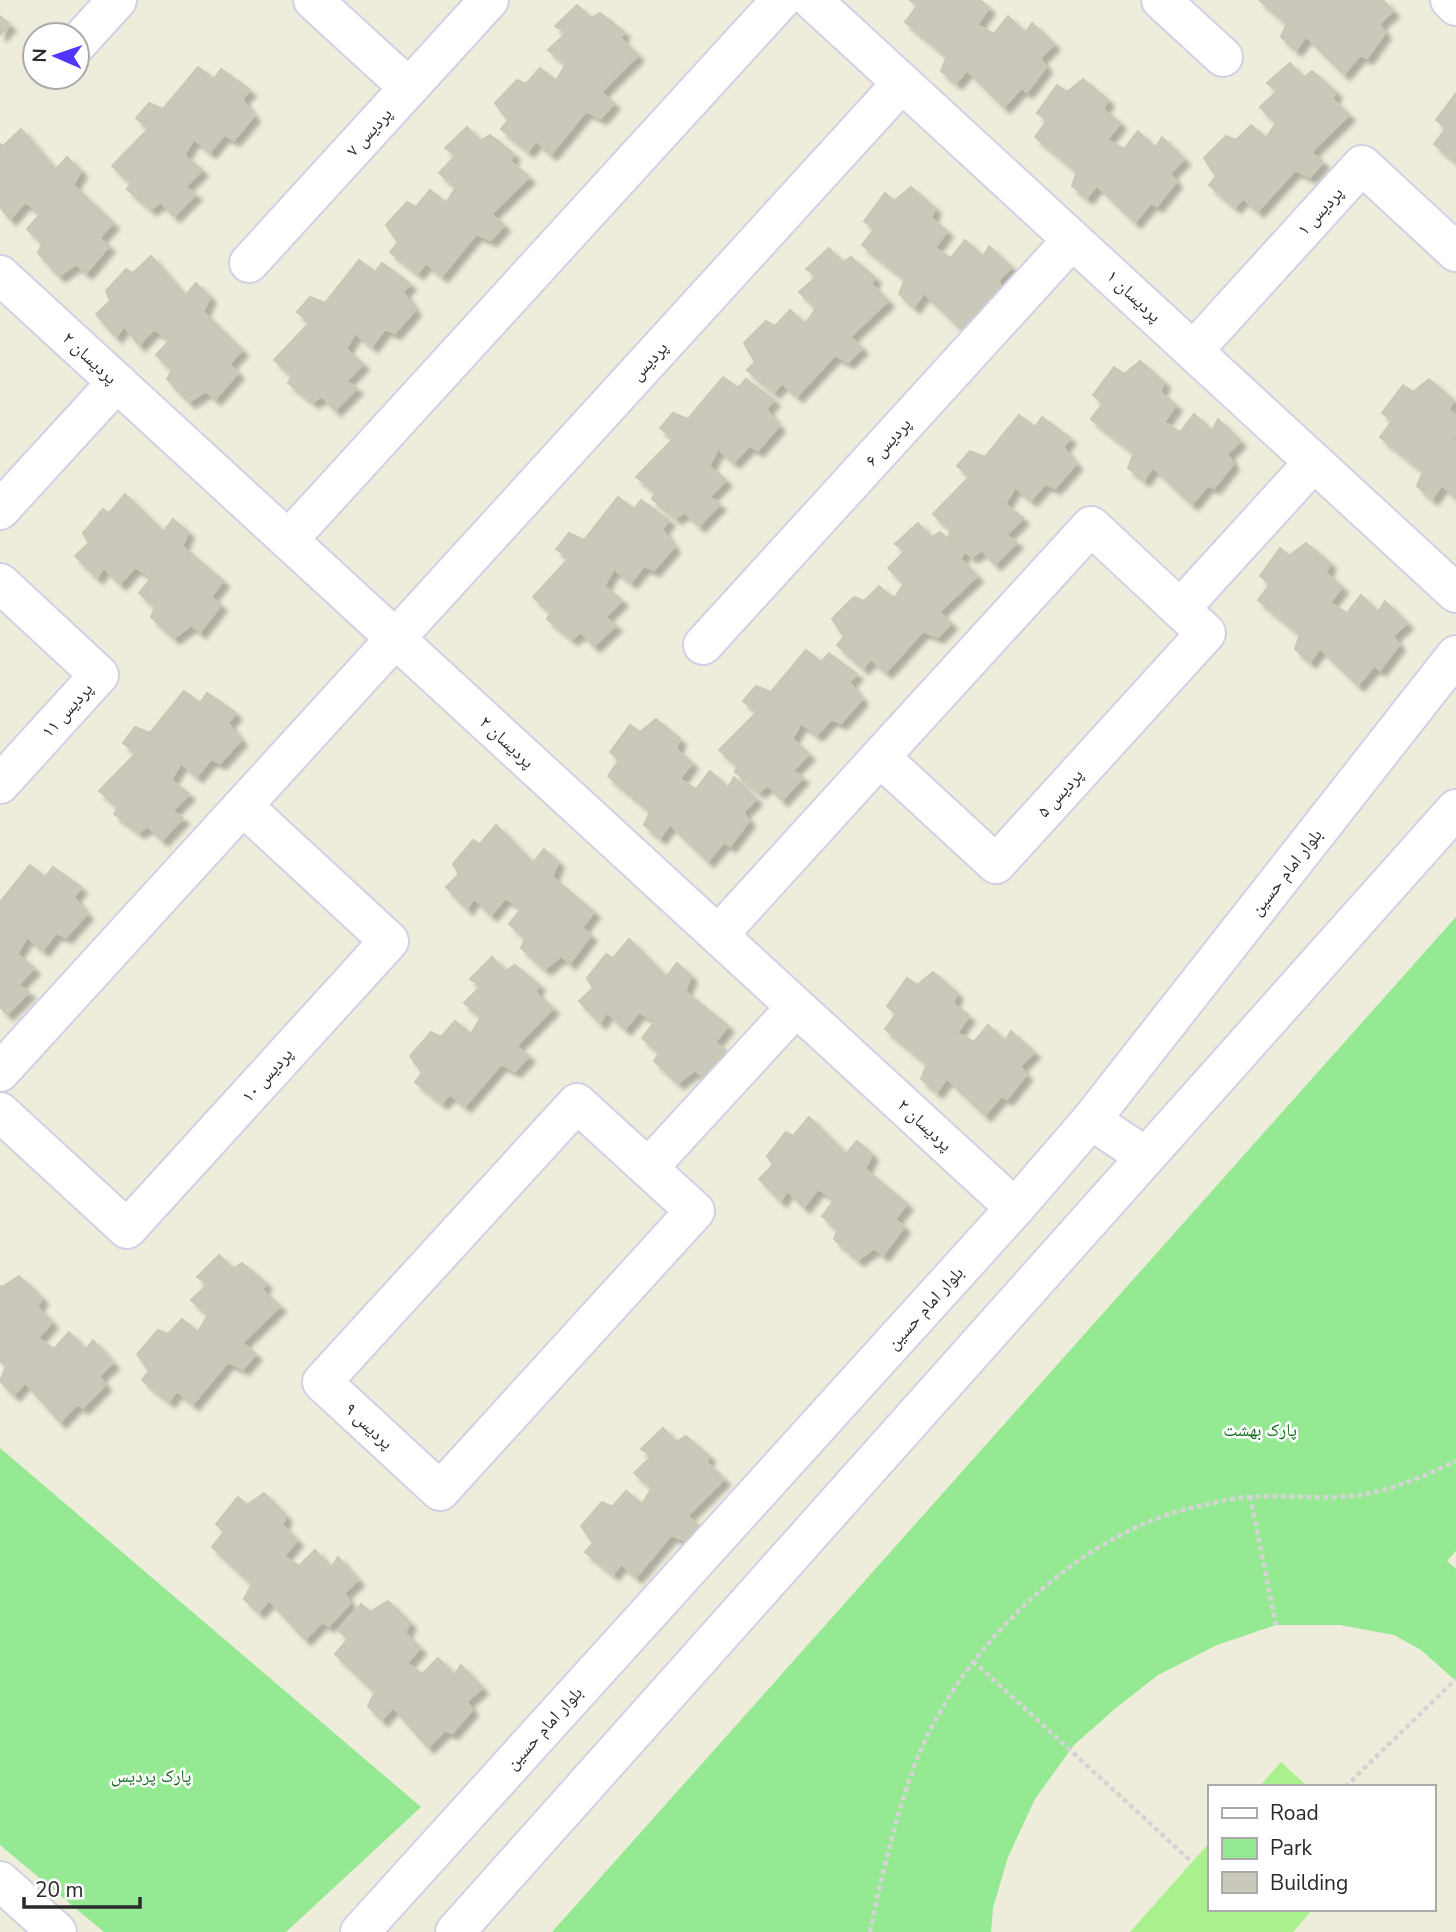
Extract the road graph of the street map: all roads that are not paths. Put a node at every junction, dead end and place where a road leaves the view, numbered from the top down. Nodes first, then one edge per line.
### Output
1 (117, 0) edge
2 (313, 0) edge
3 (489, 0) edge
4 (781, 0) edge
5 (811, 0) edge
6 (1161, 0) edge
7 (1450, 0) edge
8 (1456, 6) edge
9 (91, 29) edge
10 (1223, 57) dead end
11 (902, 83) junction
12 (409, 88) junction
13 (1072, 240) junction
14 (1456, 252) edge
15 (249, 263) dead end
16 (0, 275) edge
17 (1192, 351) junction
18 (117, 382) junction
19 (1314, 462) junction
20 (0, 510) edge
21 (288, 540) junction
22 (0, 583) edge
23 (1456, 593) edge
24 (1180, 609) junction
25 (396, 639) junction
26 (703, 645) dead end
27 (1456, 655) edge
28 (880, 757) junction
29 (0, 784) edge
30 (243, 806) junction
31 (1456, 809) edge
32 (718, 935) junction
33 (796, 1007) junction
34 (0, 1072) edge
35 (0, 1112) edge
36 (1091, 1121) junction
37 (1146, 1157) junction
38 (648, 1168) junction
39 (1016, 1208) junction
40 (0, 1881) edge
41 (57, 1932) edge
42 (360, 1932) edge
43 (455, 1932) edge

1 - 9 street
2 - 12 street
3 - 12 street, پردیس ۷
4 - 21 street
5 - 11 street, پردیسان ۱
6 - 10 street
7 - 8 street
11 - 13 street, پردیسان ۱
11 - 25 street, پردیس
12 - 15 street, پردیس ۷
13 - 17 street, پردیسان ۱
13 - 26 street, پردیس ۶
14 - 17 street, پردیس ۱
16 - 18 street, پردیسان ۲
17 - 19 street, پردیسان ۱
18 - 20 street
18 - 21 street, پردیسان ۲
19 - 23 street, پردیسان ۱
19 - 24 street
21 - 25 street, پردیسان ۲
22 - 29 street, پردیس ۱۱
24 - 28 street, پردیس ۵
24 - 28 street, پردیس ۵
25 - 30 street
25 - 32 street, پردیسان ۲
27 - 36 street, بلوار امام حسین
28 - 32 street, پردیس ۵
30 - 34 street
30 - 35 street, پردیس ۱۰
31 - 37 street
32 - 33 street, پردیسان ۲
33 - 38 street
33 - 39 street, پردیسان ۲
36 - 37 street
36 - 39 street, بلوار امام حسین
37 - 43 street
38 - 38 street, پردیس ۹
39 - 42 street, بلوار امام حسین
40 - 41 street

